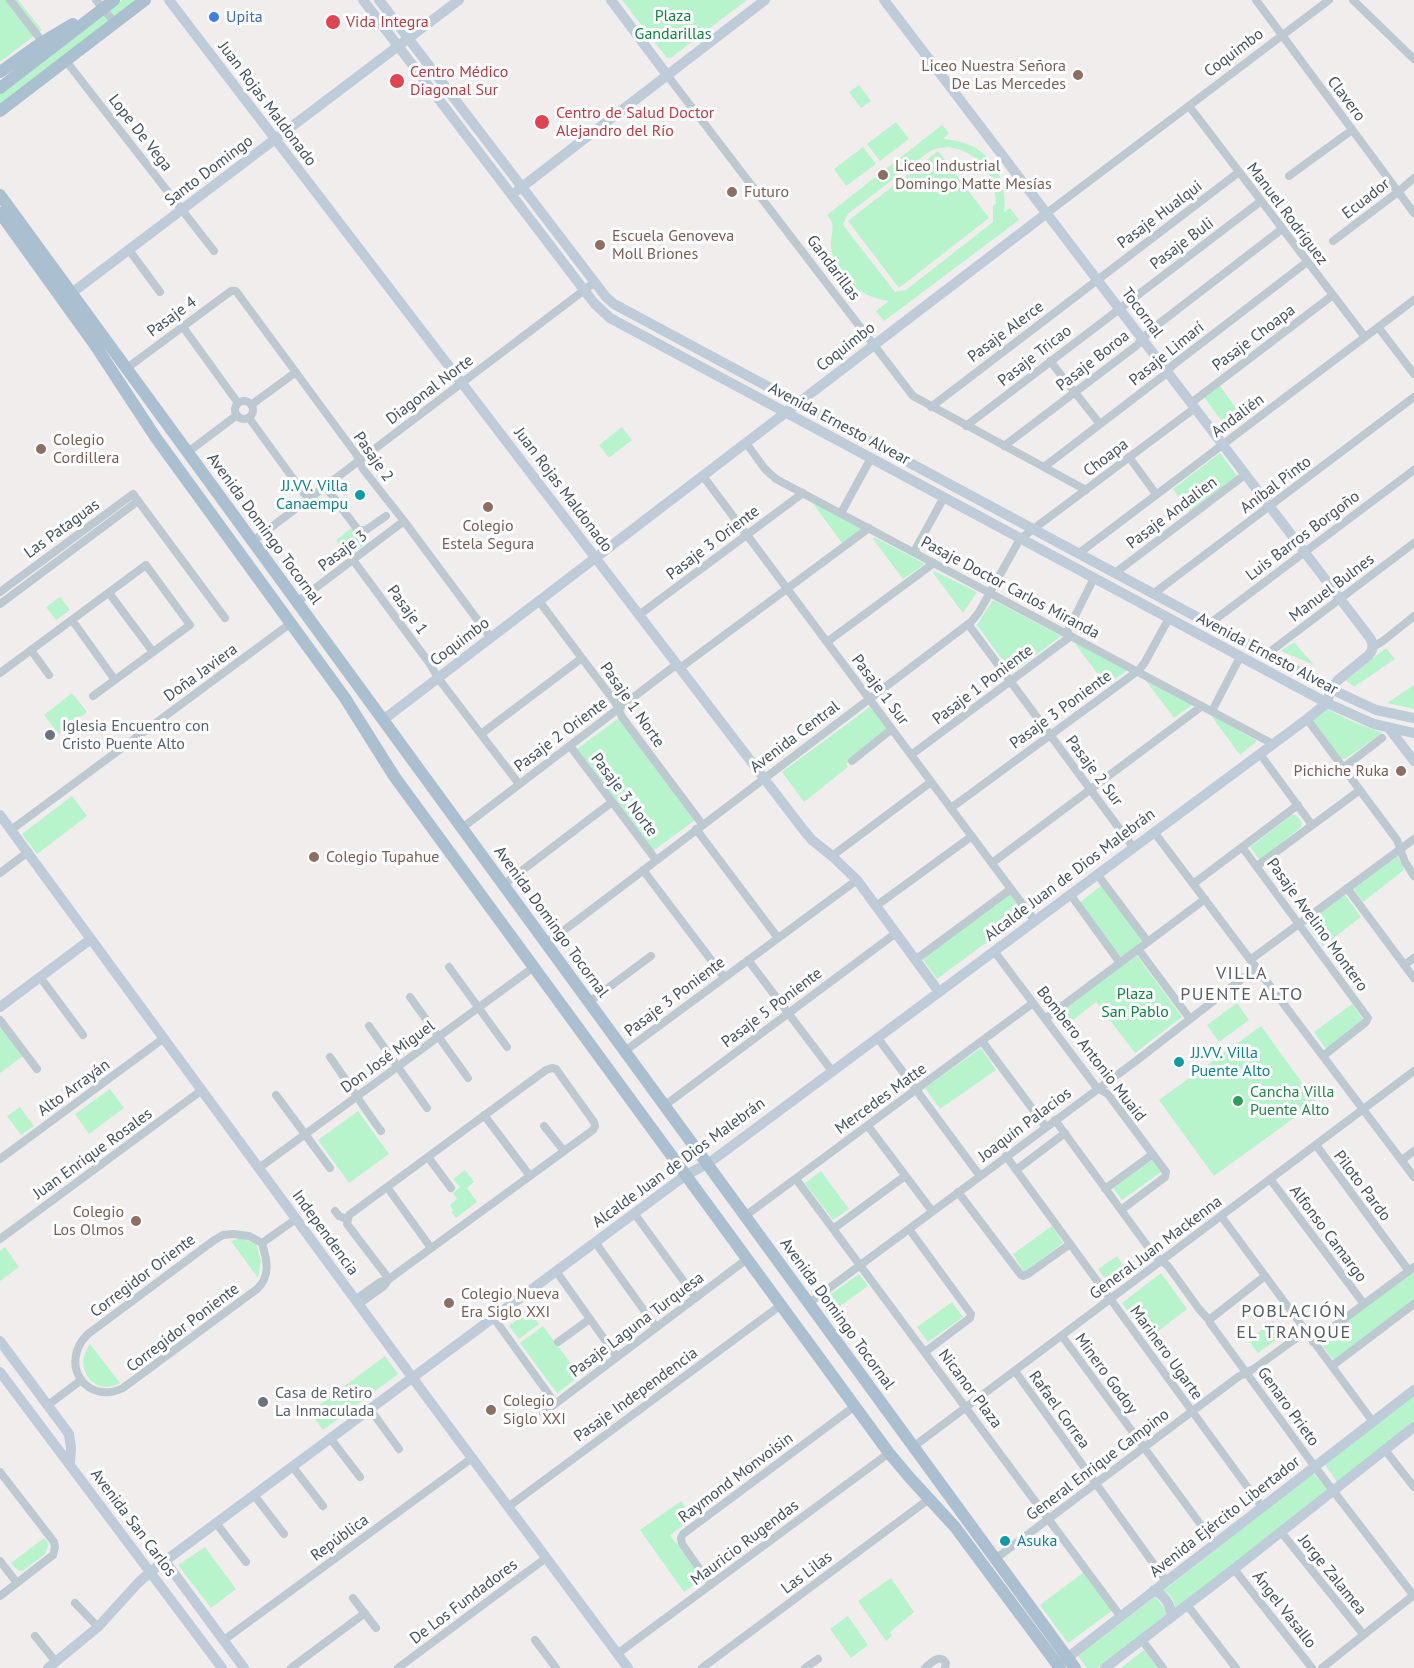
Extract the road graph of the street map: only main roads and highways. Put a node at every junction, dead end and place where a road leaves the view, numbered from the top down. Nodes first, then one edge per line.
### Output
1 (114, 0) edge
2 (145, 0) edge
3 (98, 8) edge
4 (0, 72) edge
5 (0, 88) edge
6 (0, 111) edge
7 (0, 195) edge
8 (0, 213) edge
9 (67, 296) junction
10 (151, 402) junction
11 (138, 411) junction
12 (208, 480) junction
13 (194, 490) junction
14 (270, 564) junction
15 (256, 575) junction
16 (279, 578) junction
17 (265, 588) junction
18 (512, 897) junction
19 (493, 910) junction
20 (589, 1002) junction
21 (569, 1015) junction
22 (892, 1417) junction
23 (868, 1425) junction
24 (1063, 1665) edge

1 - 3 main road
2 - 6 main road
3 - 4 main road
3 - 5 main road
7 - 9 main road, Avenida Domingo Tocornal
8 - 9 main road, Avenida Domingo Tocornal
9 - 10 main road, Avenida Domingo Tocornal
9 - 11 main road, Avenida Domingo Tocornal
10 - 11 main road
10 - 12 main road, Avenida Domingo Tocornal
11 - 13 main road, Avenida Domingo Tocornal
12 - 13 main road
12 - 14 main road, Avenida Domingo Tocornal
13 - 15 main road, Avenida Domingo Tocornal
14 - 15 main road
14 - 16 main road, Avenida Domingo Tocornal
15 - 17 main road, Avenida Domingo Tocornal
16 - 17 main road
16 - 18 main road, Avenida Domingo Tocornal
17 - 19 main road, Avenida Domingo Tocornal
18 - 19 main road
18 - 20 main road, Avenida Domingo Tocornal
19 - 21 main road, Avenida Domingo Tocornal
20 - 21 main road
20 - 22 main road, Avenida Domingo Tocornal
21 - 23 main road, Avenida Domingo Tocornal
22 - 23 main road
22 - 24 main road, Avenida Domingo Tocornal
23 - 24 main road, Avenida Domingo Tocornal

